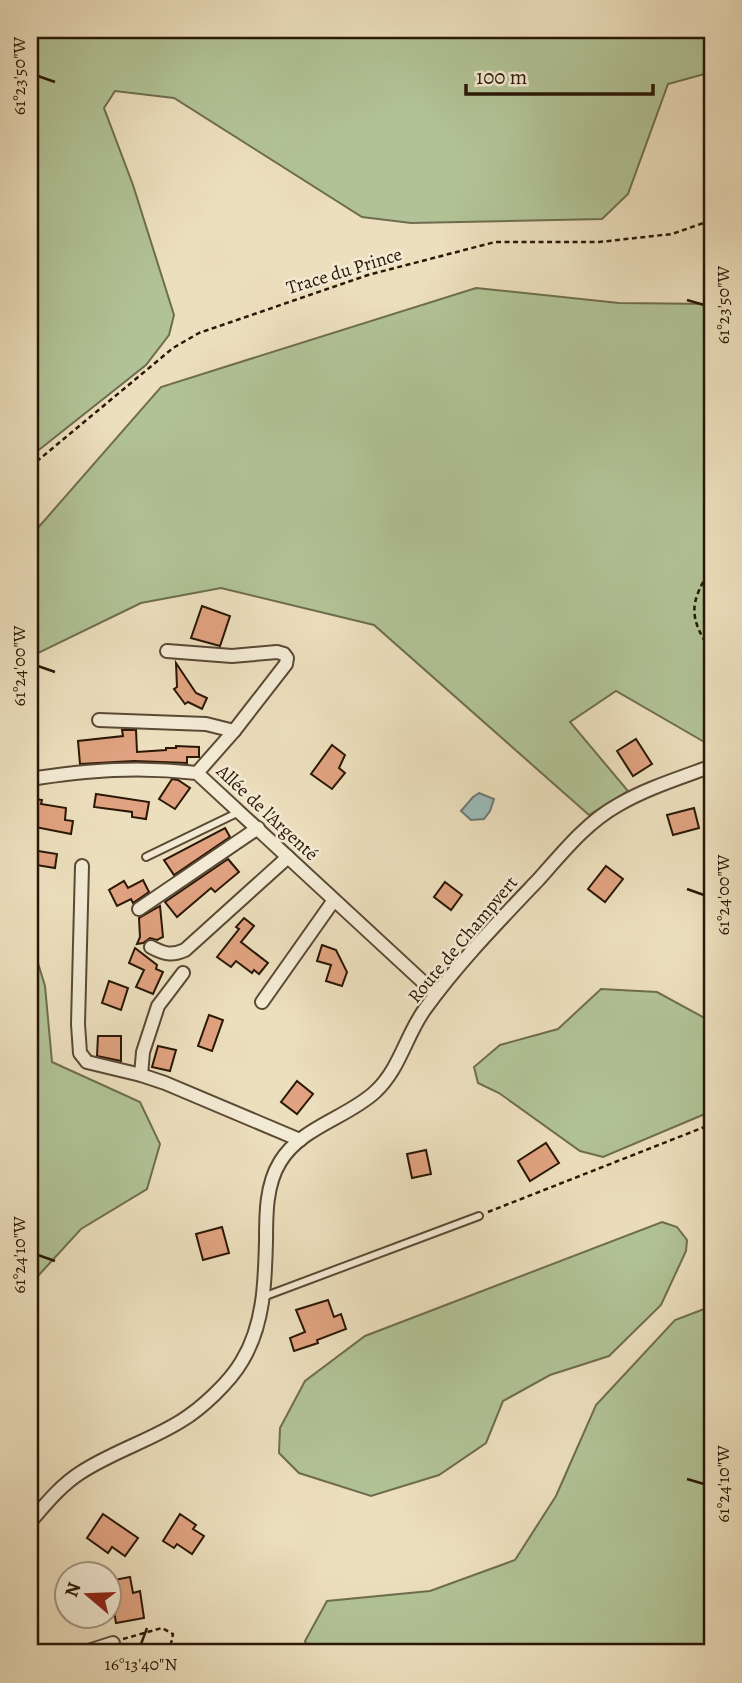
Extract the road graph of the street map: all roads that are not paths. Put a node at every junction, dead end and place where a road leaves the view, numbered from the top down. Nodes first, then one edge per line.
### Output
1 (167, 651) dead end
2 (99, 720) dead end
3 (234, 731) junction
4 (712, 766) edge
5 (197, 773) junction
6 (30, 779) edge
7 (240, 812) junction
8 (257, 828) junction
9 (288, 856) junction
10 (146, 857) dead end
11 (82, 866) dead end
12 (334, 900) junction
13 (139, 909) dead end
14 (152, 947) dead end
15 (183, 974) dead end
16 (436, 994) junction
17 (262, 1002) dead end
18 (141, 1075) junction
19 (300, 1140) junction
20 (479, 1216) road end
21 (263, 1297) junction
22 (30, 1522) edge
23 (113, 1643) road end
24 (82, 1653) edge

1 - 3 street
2 - 3 street
3 - 5 street
4 - 16 street, Route de Champvert
5 - 6 street, Allée de l'Argenté
5 - 7 street, Allée de l'Argenté
7 - 8 street, Allée de l'Argenté
7 - 10 lane
8 - 9 street, Allée de l'Argenté
8 - 13 street
9 - 12 street, Allée de l'Argenté
9 - 14 street
11 - 18 street
12 - 16 street, Allée de l'Argenté
12 - 17 street
15 - 18 street
16 - 19 street, Route de Champvert
18 - 19 street
19 - 21 street, Route de Champvert
20 - 21 lane
21 - 22 street, Route de Champvert
23 - 24 street

